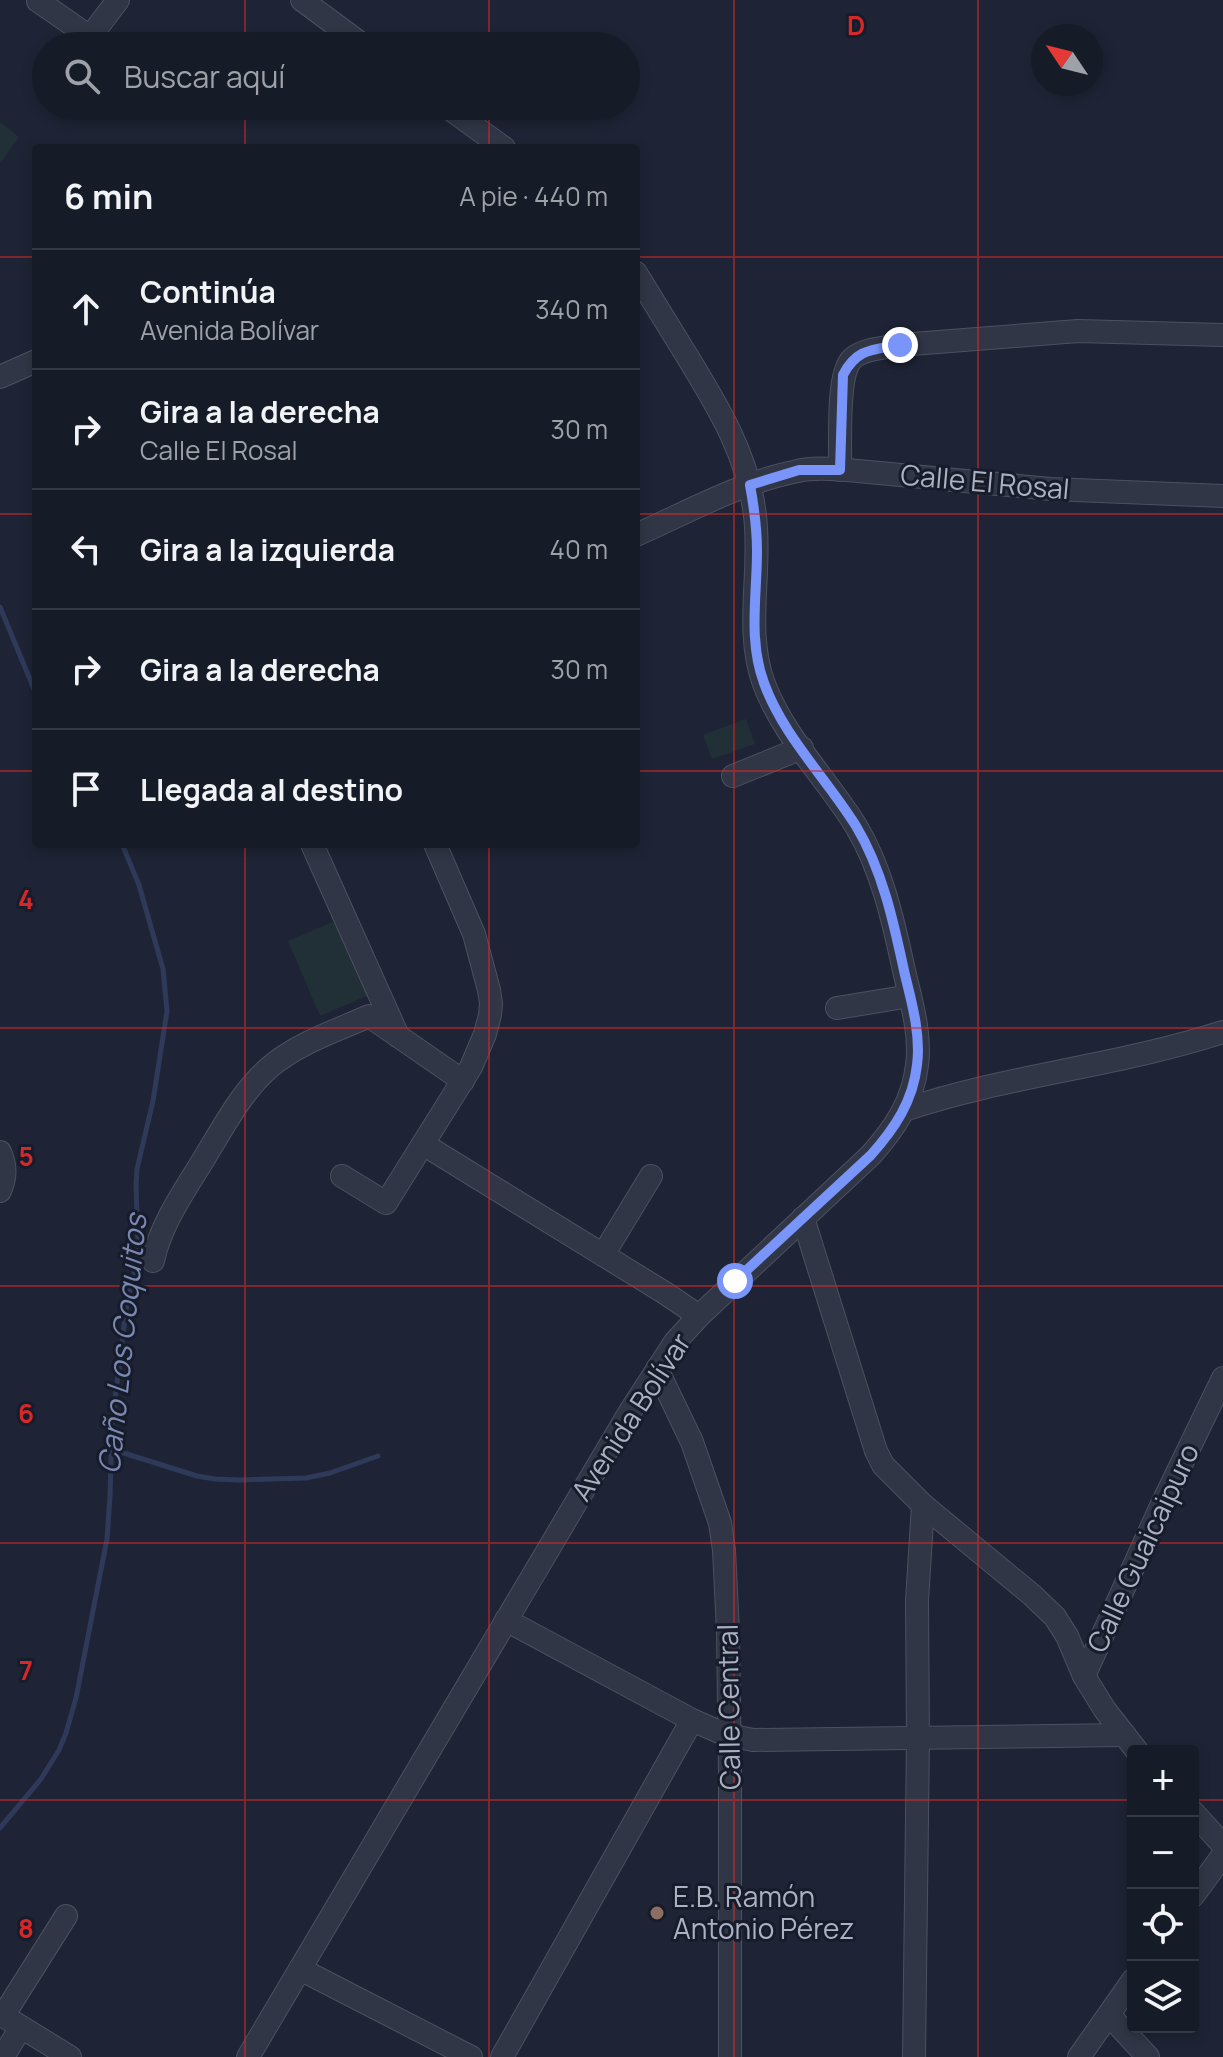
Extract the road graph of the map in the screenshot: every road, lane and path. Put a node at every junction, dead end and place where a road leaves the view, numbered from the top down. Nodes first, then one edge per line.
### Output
1 (118, 0) edge
2 (302, 0) edge
3 (38, 1) edge
4 (83, 32) edge
5 (94, 32) edge
6 (345, 32) edge
7 (461, 120) edge
8 (488, 144) edge
9 (640, 284) edge
10 (1223, 335) edge
11 (32, 363) edge
12 (0, 377) edge
13 (840, 470) junction
14 (750, 485) junction
15 (1223, 496) edge
16 (640, 528) edge
17 (802, 748) junction
18 (733, 776) dead end
19 (314, 848) edge
20 (437, 848) edge
21 (910, 996) junction
22 (837, 1008) dead end
23 (1223, 1032) edge
24 (399, 1037) junction
25 (463, 1081) junction
26 (904, 1110) junction
27 (423, 1144) junction
28 (0, 1152) edge
29 (342, 1176) dead end
30 (651, 1176) dead end
31 (0, 1191) edge
32 (803, 1218) junction
33 (603, 1255) junction
34 (153, 1261) dead end
35 (699, 1316) junction
36 (657, 1369) junction
37 (1223, 1378) edge
38 (923, 1505) junction
39 (506, 1620) junction
40 (1084, 1676) junction
41 (692, 1720) junction
42 (729, 1736) junction
43 (918, 1738) junction
44 (1131, 1743) edge
45 (1198, 1817) edge
46 (1223, 1845) edge
47 (1223, 1855) edge
48 (1198, 1889) edge
49 (66, 1916) dead end
50 (300, 1969) junction
51 (1127, 1989) edge
52 (1109, 2015) junction
53 (8, 2019) edge
54 (3, 2057) edge
55 (70, 2057) edge
56 (248, 2057) edge
57 (471, 2057) edge
58 (502, 2057) edge
59 (730, 2057) edge
60 (914, 2057) edge
61 (1079, 2057) edge
62 (1148, 2057) edge

1 - 5 street
2 - 6 street
3 - 4 street
7 - 8 street
9 - 14 street, Avenida Bolívar
10 - 13 street
11 - 12 street
13 - 14 street, Calle El Rosal
13 - 15 street, Calle El Rosal
14 - 16 street, Calle El Rosal
14 - 17 street, Avenida Bolívar
17 - 18 street
17 - 21 street, Avenida Bolívar
19 - 24 street
20 - 25 street
21 - 22 street
21 - 26 street, Avenida Bolívar
23 - 26 street
24 - 25 street
24 - 34 street
25 - 27 street
26 - 32 street, Avenida Bolívar
27 - 29 street
27 - 33 street
28 - 31 street
30 - 33 street
32 - 35 street, Avenida Bolívar
32 - 38 street
33 - 35 street
35 - 36 street, Avenida Bolívar
36 - 39 street, Avenida Bolívar
36 - 42 street, Calle Central
37 - 40 street, Calle Guaicaipuro
38 - 40 street
38 - 43 street
39 - 41 street
39 - 50 street, Avenida Bolívar
40 - 44 street
41 - 42 street
41 - 58 street
42 - 43 street
42 - 59 street, Calle Central
43 - 44 street
43 - 60 street
45 - 46 street
47 - 48 street
49 - 53 street
50 - 56 street, Avenida Bolívar
50 - 57 street
51 - 52 street
52 - 61 street
52 - 62 street
53 - 54 street
53 - 55 street

